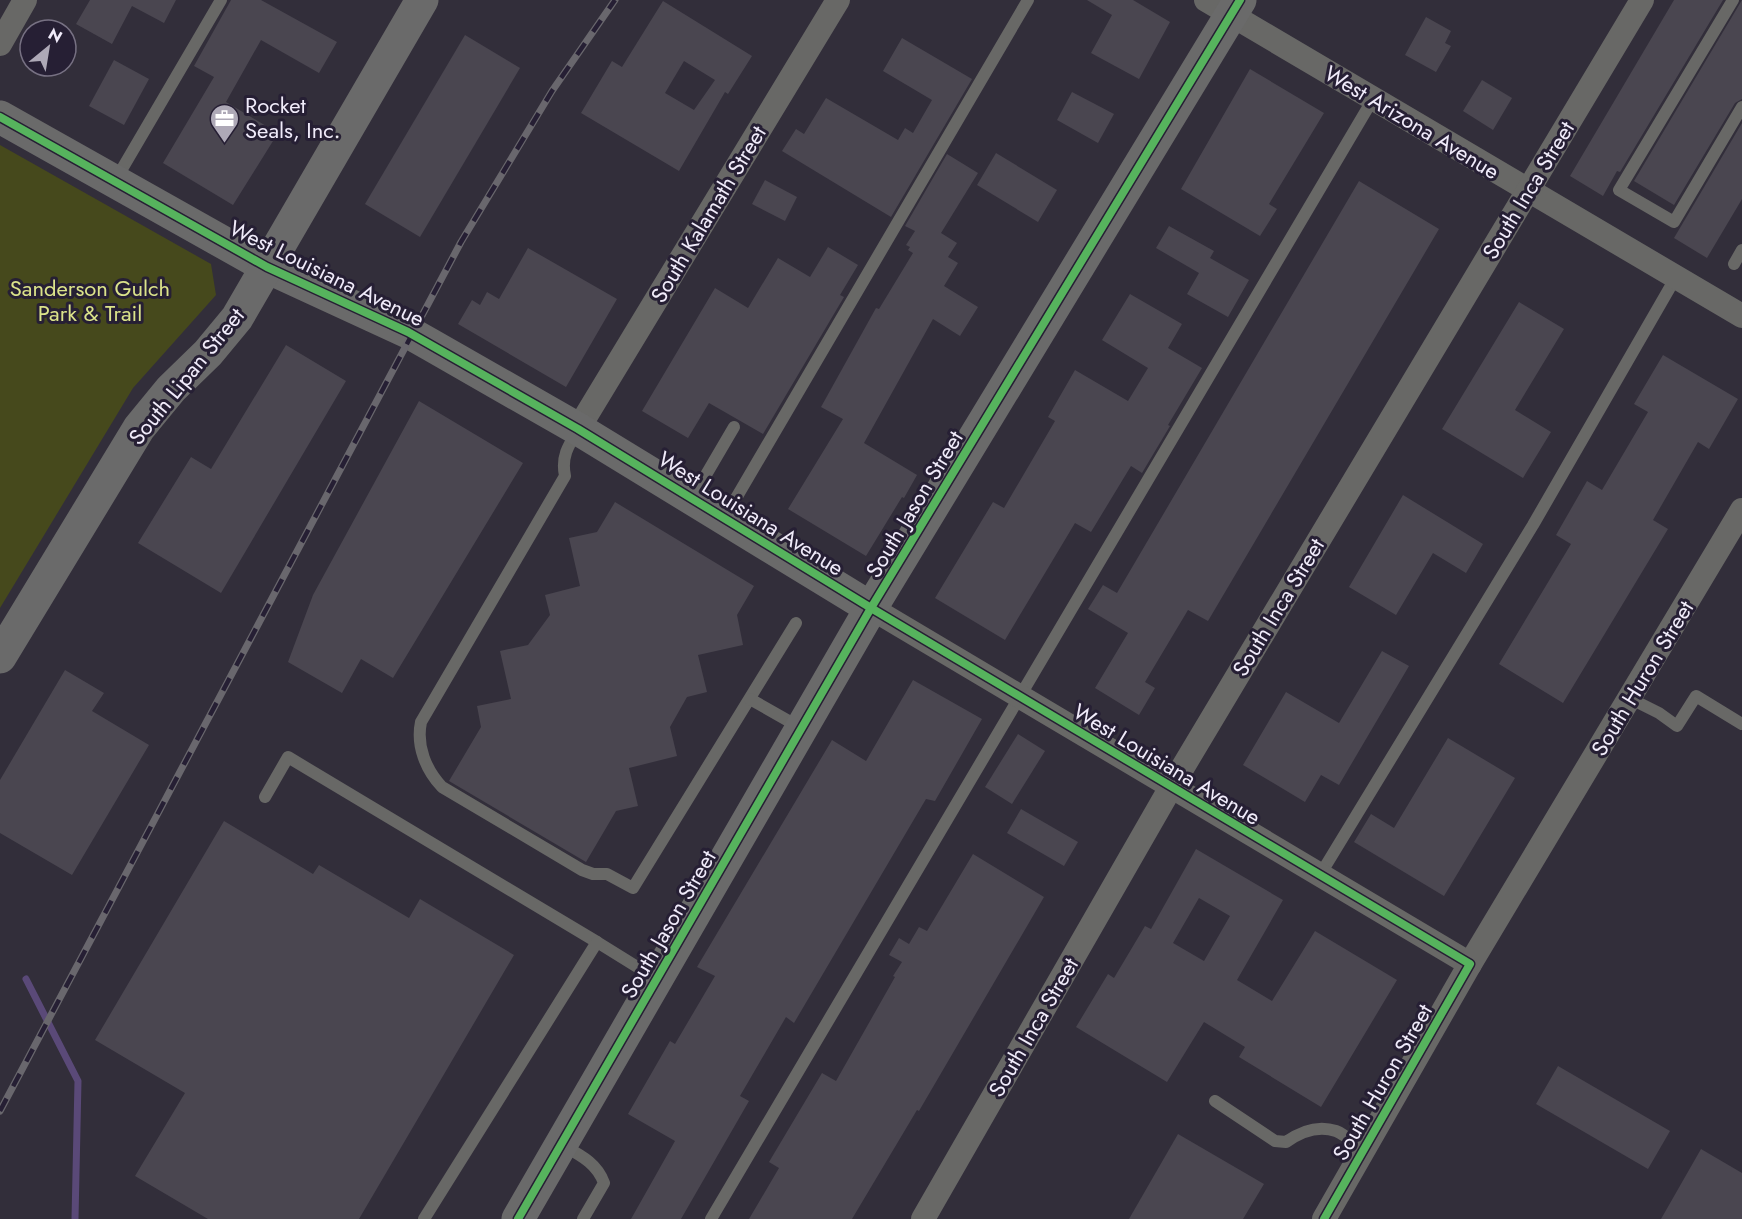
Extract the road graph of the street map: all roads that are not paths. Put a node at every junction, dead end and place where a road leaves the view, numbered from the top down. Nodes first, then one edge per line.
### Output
1 (25, 0) edge
2 (221, 0) edge
3 (422, 0) edge
4 (838, 0) edge
5 (1028, 0) edge
6 (1642, 0) edge
7 (1733, 0) edge
8 (1226, 5) edge
9 (0, 44) edge
10 (1373, 99) junction
11 (1742, 107) edge
12 (0, 117) edge
13 (115, 182) junction
14 (1528, 190) junction
15 (1742, 250) edge
16 (1734, 264) dead end
17 (267, 267) junction
18 (1676, 277) junction
19 (1742, 316) edge
20 (734, 427) dead end
21 (578, 429) junction
22 (692, 498) junction
23 (1742, 510) edge
24 (724, 518) junction
25 (871, 608) junction
26 (796, 623) dead end
27 (0, 657) edge
28 (1021, 697) junction
29 (1629, 698) junction
30 (750, 699) junction
31 (1742, 724) edge
32 (802, 729) junction
33 (1171, 787) junction
34 (265, 797) dead end
35 (1320, 875) junction
36 (597, 942) junction
37 (1470, 964) junction
38 (657, 979) junction
39 (1215, 1101) dead end
40 (561, 1144) junction
41 (1363, 1151) junction
42 (1330, 1217) edge
43 (424, 1219) edge
44 (518, 1219) edge
45 (583, 1219) edge
46 (711, 1219) edge
47 (923, 1219) edge

1 - 9 street
2 - 13 lane
3 - 17 street, South Lipan Street
4 - 21 street, South Kalamath Street
5 - 24 lane
6 - 14 street, South Inca Street
7 - 11 lane
8 - 10 street, West Arizona Avenue
8 - 25 street, South Jason Street
10 - 14 street, West Arizona Avenue
10 - 28 lane
12 - 13 street, West Louisiana Avenue
13 - 17 street, West Louisiana Avenue
14 - 18 street, West Arizona Avenue
14 - 33 street, South Inca Street
15 - 16 lane
17 - 21 street, West Louisiana Avenue
17 - 27 street, South Lipan Street
18 - 19 street, West Arizona Avenue
18 - 35 lane
20 - 22 lane
21 - 22 street, West Louisiana Avenue
21 - 30 lane
22 - 24 street, West Louisiana Avenue
23 - 29 street, South Huron Street
24 - 25 street, West Louisiana Avenue
25 - 28 street, West Louisiana Avenue
25 - 32 street, South Jason Street
26 - 30 lane
28 - 33 street, West Louisiana Avenue
28 - 46 lane
29 - 31 lane
29 - 37 street, South Huron Street
30 - 32 lane
32 - 38 street, South Jason Street
33 - 35 street, West Louisiana Avenue
33 - 47 street, South Inca Street
34 - 36 lane
35 - 37 street, West Louisiana Avenue
36 - 38 lane
36 - 43 lane
37 - 41 street, South Huron Street
38 - 40 street, South Jason Street
39 - 41 lane
40 - 44 street, South Jason Street
40 - 45 lane
41 - 42 street, South Huron Street

